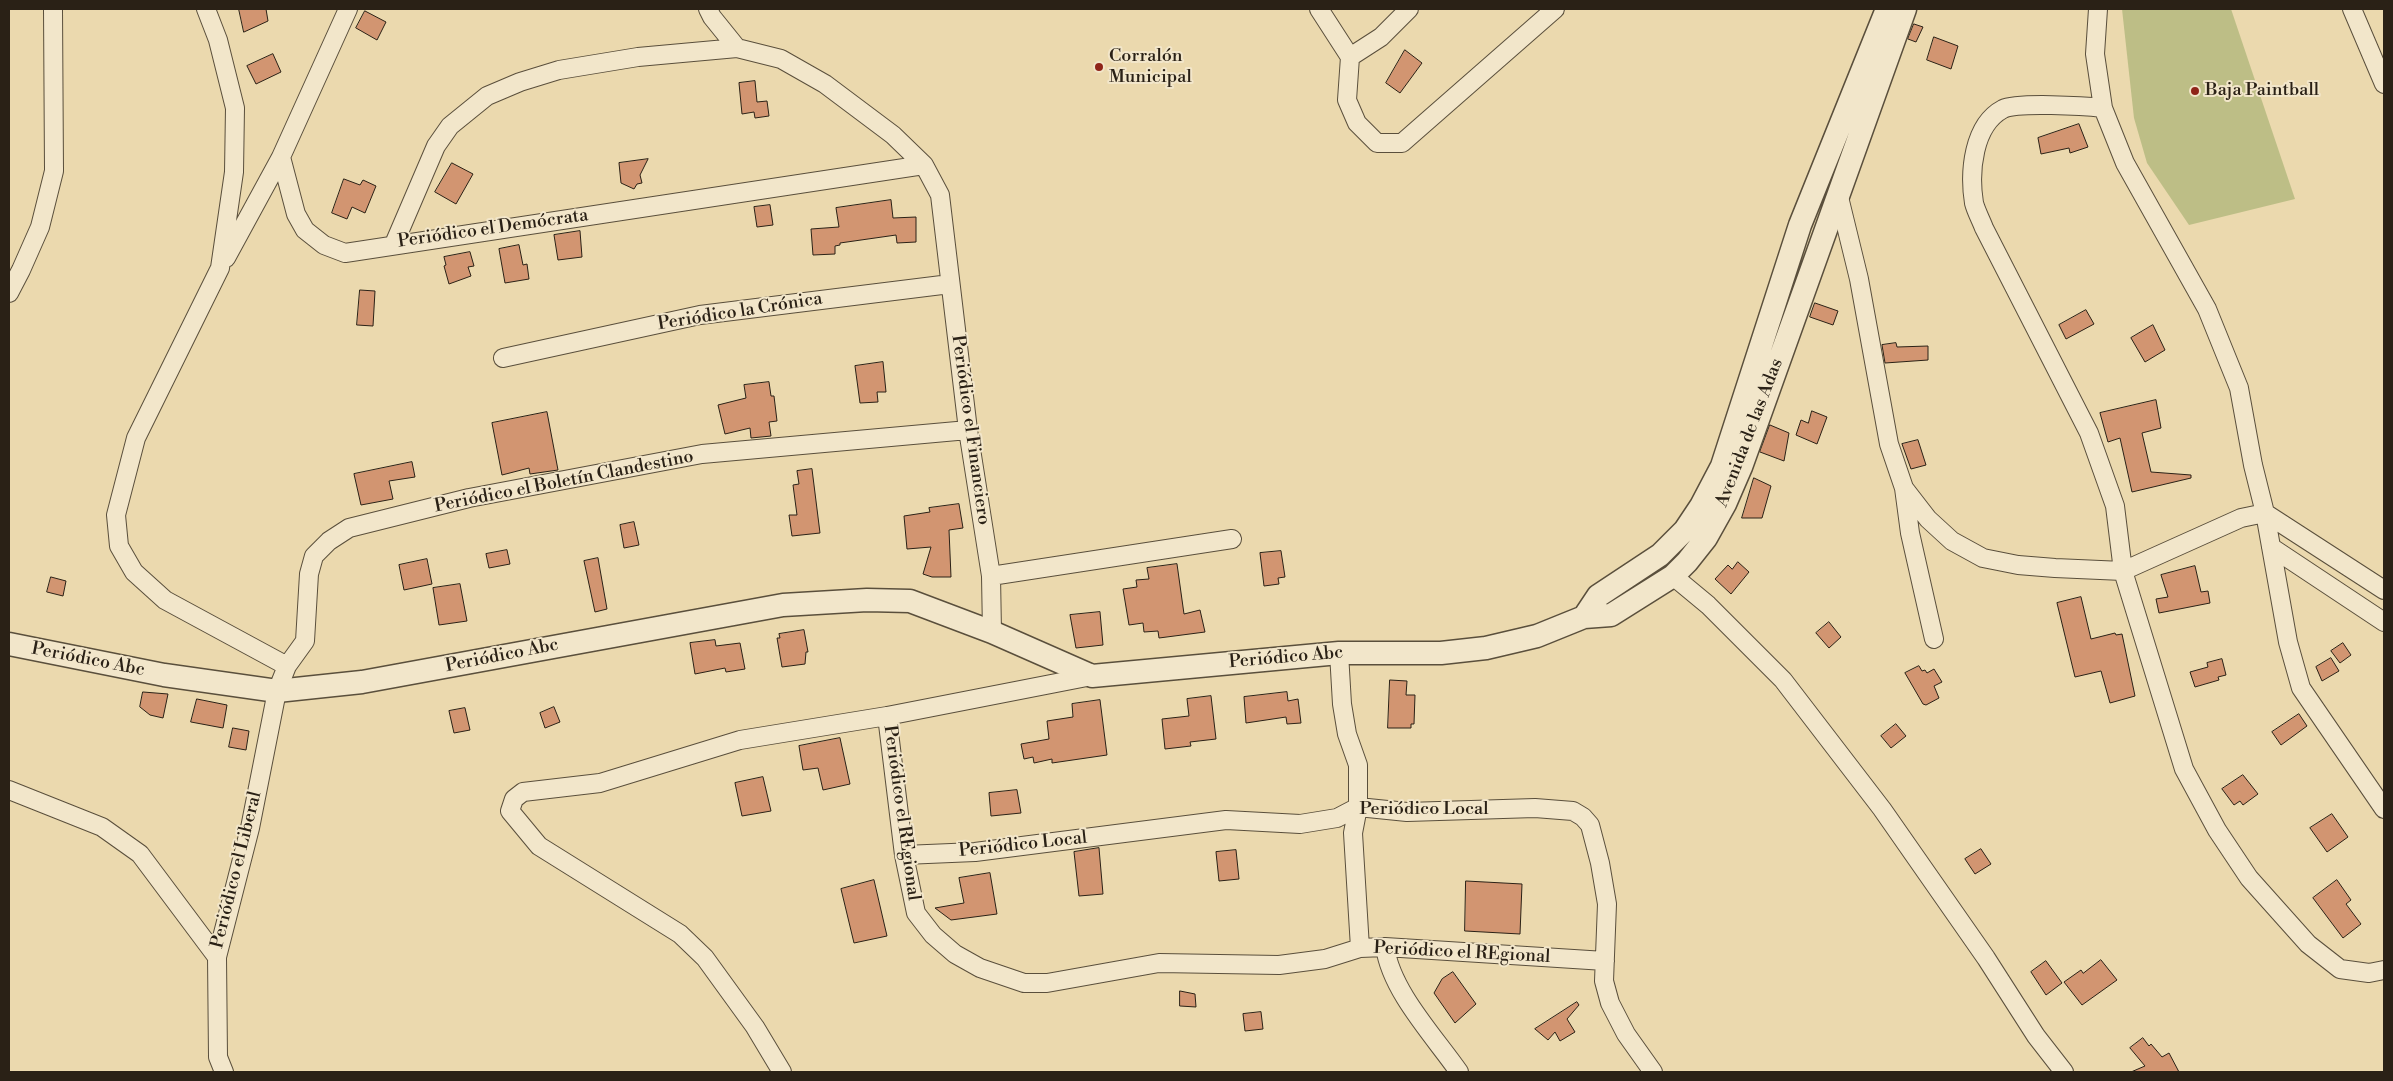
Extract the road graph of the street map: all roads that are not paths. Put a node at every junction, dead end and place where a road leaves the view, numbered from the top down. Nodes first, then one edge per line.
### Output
1 (53, 9) edge
2 (206, 9) edge
3 (348, 9) edge
4 (708, 9) edge
5 (1319, 9) edge
6 (1410, 9) edge
7 (1555, 9) edge
8 (1887, 9) edge
9 (1905, 9) edge
10 (2098, 9) edge
11 (2352, 9) edge
12 (737, 48) junction
13 (1350, 58) junction
14 (2384, 84) edge
15 (2103, 108) junction
16 (281, 158) junction
17 (924, 165) junction
18 (1838, 192) junction
19 (394, 244) junction
20 (220, 268) junction
21 (950, 284) junction
22 (9, 293) edge
23 (503, 358) dead end
24 (968, 430) junction
25 (1904, 488) junction
26 (2265, 513) junction
27 (1232, 540) dead end
28 (2271, 547) junction
29 (2123, 571) junction
30 (991, 576) junction
31 (1673, 576) junction
32 (2384, 590) edge
33 (1584, 617) junction
34 (2384, 622) edge
35 (992, 632) junction
36 (1934, 639) dead end
37 (9, 644) edge
38 (1339, 653) junction
39 (287, 666) junction
40 (1092, 676) junction
41 (277, 691) junction
42 (887, 716) junction
43 (9, 790) edge
44 (1358, 807) junction
45 (2384, 809) edge
46 (904, 855) junction
47 (1385, 947) junction
48 (1360, 948) junction
49 (217, 957) junction
50 (1605, 961) junction
51 (2384, 970) edge
52 (224, 1072) edge
53 (782, 1072) edge
54 (1459, 1072) edge
55 (1653, 1072) edge
56 (2064, 1072) edge

1 - 22 street
2 - 20 street
3 - 16 street
4 - 12 street
5 - 13 street
6 - 13 street
7 - 13 street
8 - 33 street, Avenida de las Adas
9 - 18 street, Avenida de las Adas
10 - 15 street
11 - 14 street
12 - 17 street, Periódico el Financiero
12 - 19 street, Periódico el Financiero
15 - 26 street
15 - 29 street
16 - 19 street, Periódico el Demócrata
16 - 20 street
17 - 19 street, Periódico el Demócrata
17 - 21 street, Periódico el Financiero
18 - 25 street
18 - 31 street, Avenida de las Adas
20 - 39 street
21 - 23 street, Periódico la Crónica
21 - 24 street, Periódico el Financiero
24 - 30 street, Periódico el Financiero
24 - 39 street, Periódico el Boletín Clandestino
25 - 29 street
25 - 36 street
26 - 28 street
26 - 29 street
26 - 32 street
27 - 30 street
28 - 34 street
28 - 45 street
29 - 51 street
30 - 35 street
31 - 33 street, Avenida de las Adas
31 - 56 street
33 - 38 street, Periódico Abc
35 - 40 street, Periódico Abc
35 - 41 street, Periódico Abc
37 - 41 street, Periódico Abc
38 - 40 street, Periódico Abc
38 - 44 street
39 - 41 street, Periódico el Boletín Clandestino
40 - 42 street
41 - 49 street, Periódico el Liberal
42 - 46 street, Periódico el REgional
42 - 53 street
43 - 49 street, Periódico el Liberal
44 - 46 street, Periódico Local
44 - 48 street
44 - 50 street, Periódico Local
46 - 48 street, Periódico el REgional
47 - 48 street, Periódico el REgional
47 - 50 street, Periódico el REgional
47 - 54 street
49 - 52 street
50 - 55 street, Periódico Local

